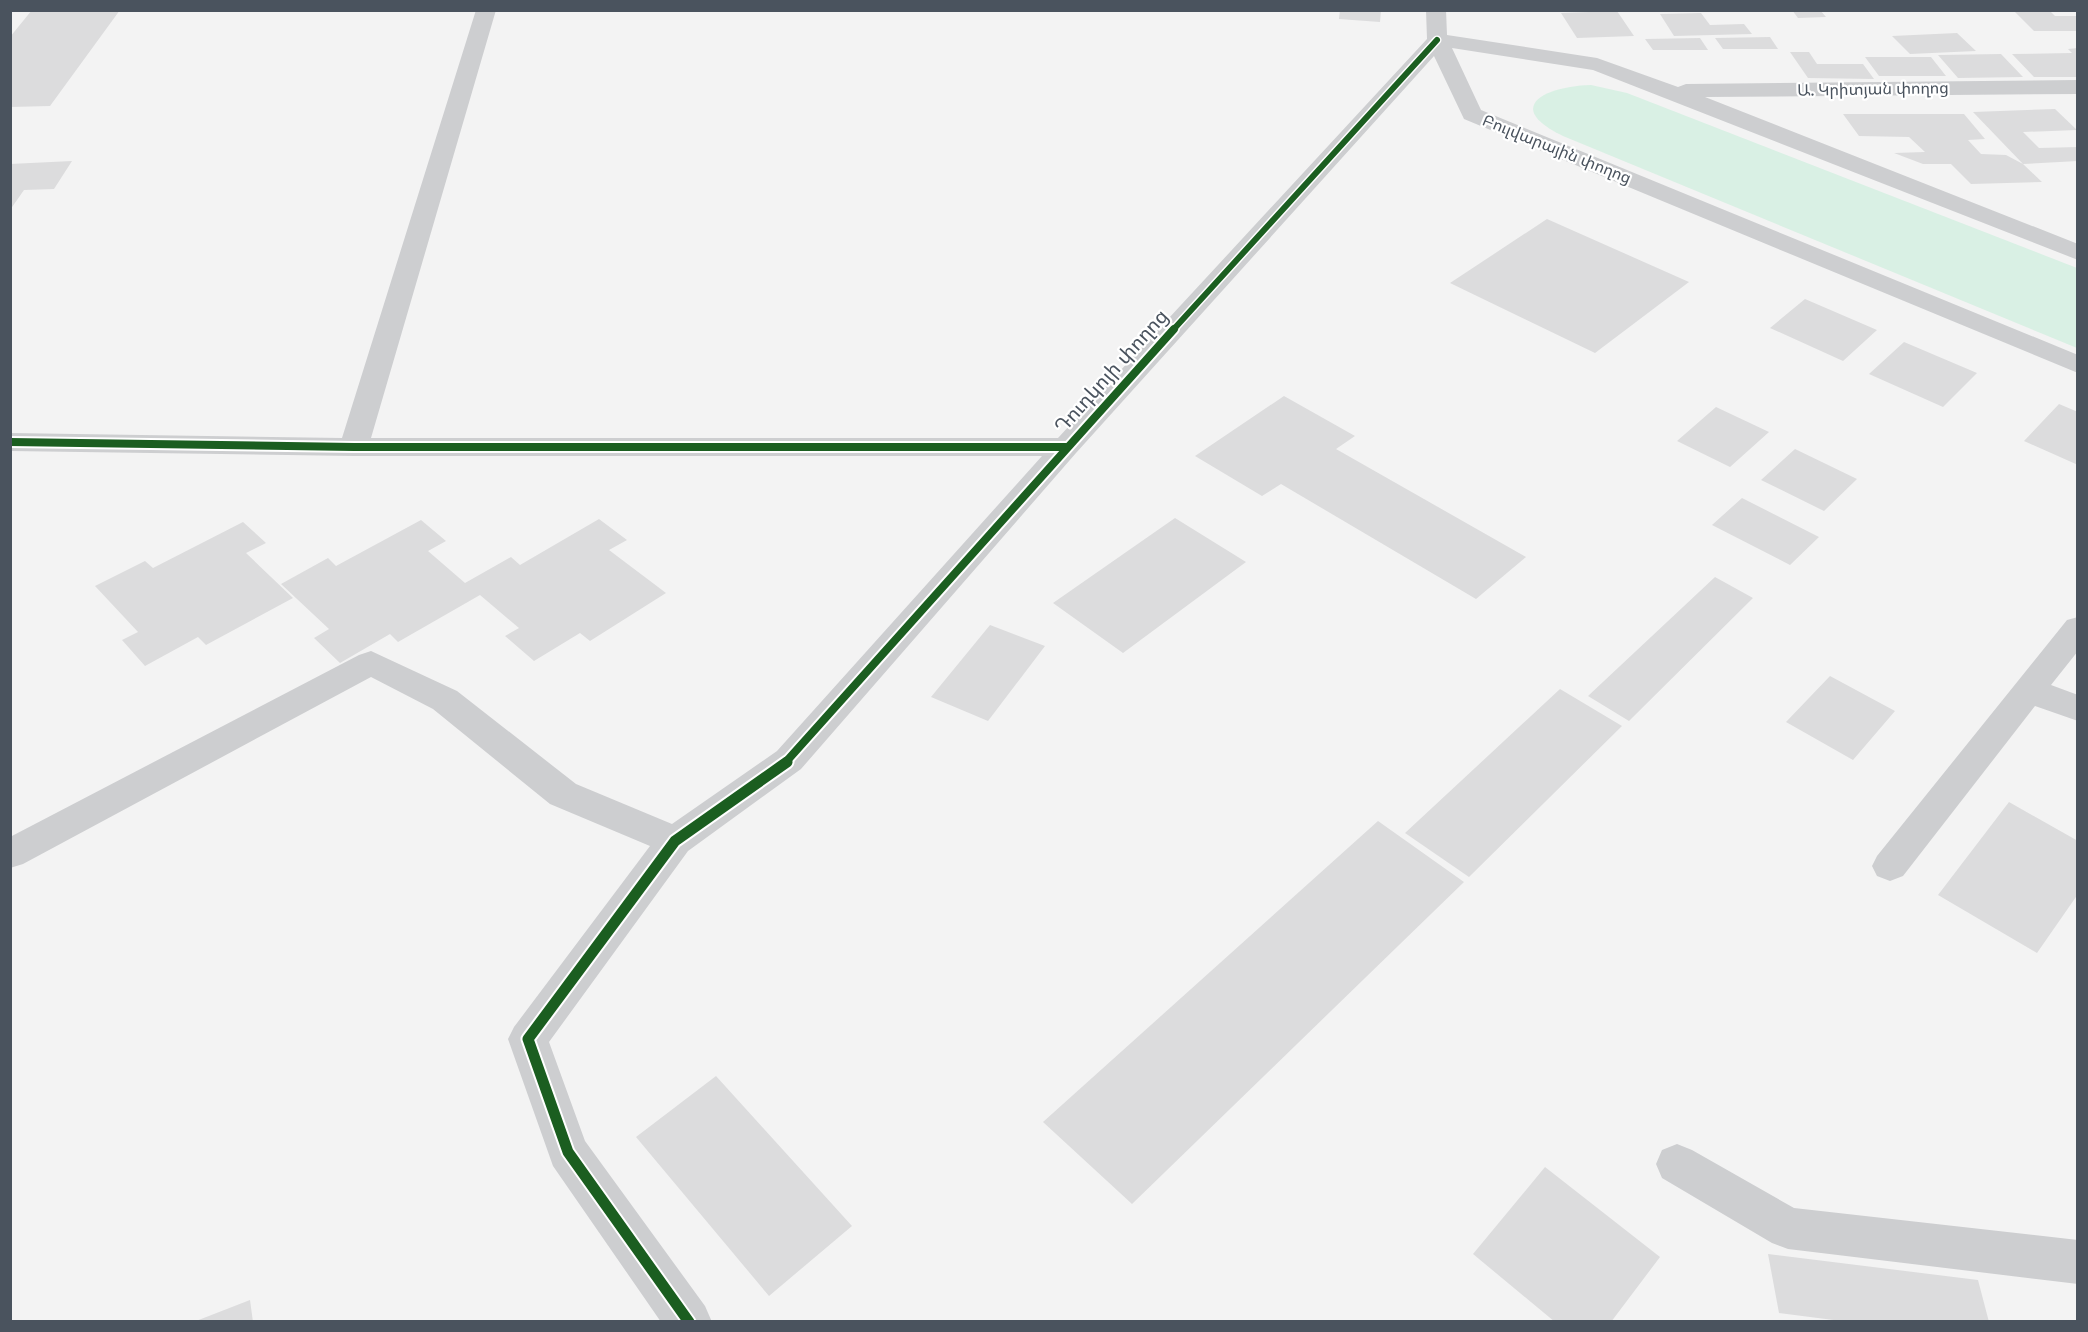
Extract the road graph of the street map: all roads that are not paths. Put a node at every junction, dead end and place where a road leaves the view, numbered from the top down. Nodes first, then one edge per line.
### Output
1 (486, 10) edge
2 (1436, 10) edge
3 (1437, 40) junction
4 (2078, 87) edge
5 (1669, 91) junction
6 (2078, 239) edge
7 (2043, 240) junction
8 (2078, 253) edge
9 (2078, 365) edge
10 (10, 442) edge
11 (354, 447) junction
12 (1066, 447) junction
13 (2078, 628) edge
14 (2029, 690) junction
15 (2078, 709) edge
16 (675, 841) junction
17 (10, 854) edge
18 (1890, 866) dead end
19 (1677, 1164) dead end
20 (2078, 1262) edge
21 (689, 1322) edge

1 - 11 street
2 - 3 street
3 - 5 street
3 - 9 street, Բուլվարային փողոց
3 - 12 street, Դուդկոյի փողոց
4 - 5 street, Ա. Կրիտյան փողոց
5 - 7 street
6 - 7 street
7 - 8 street
10 - 11 street
11 - 12 street
12 - 16 street, Դուդկոյի փողոց
13 - 14 street
14 - 15 street
14 - 18 street
16 - 17 street
16 - 21 street, Դուդկոյի փողոց
19 - 20 street

